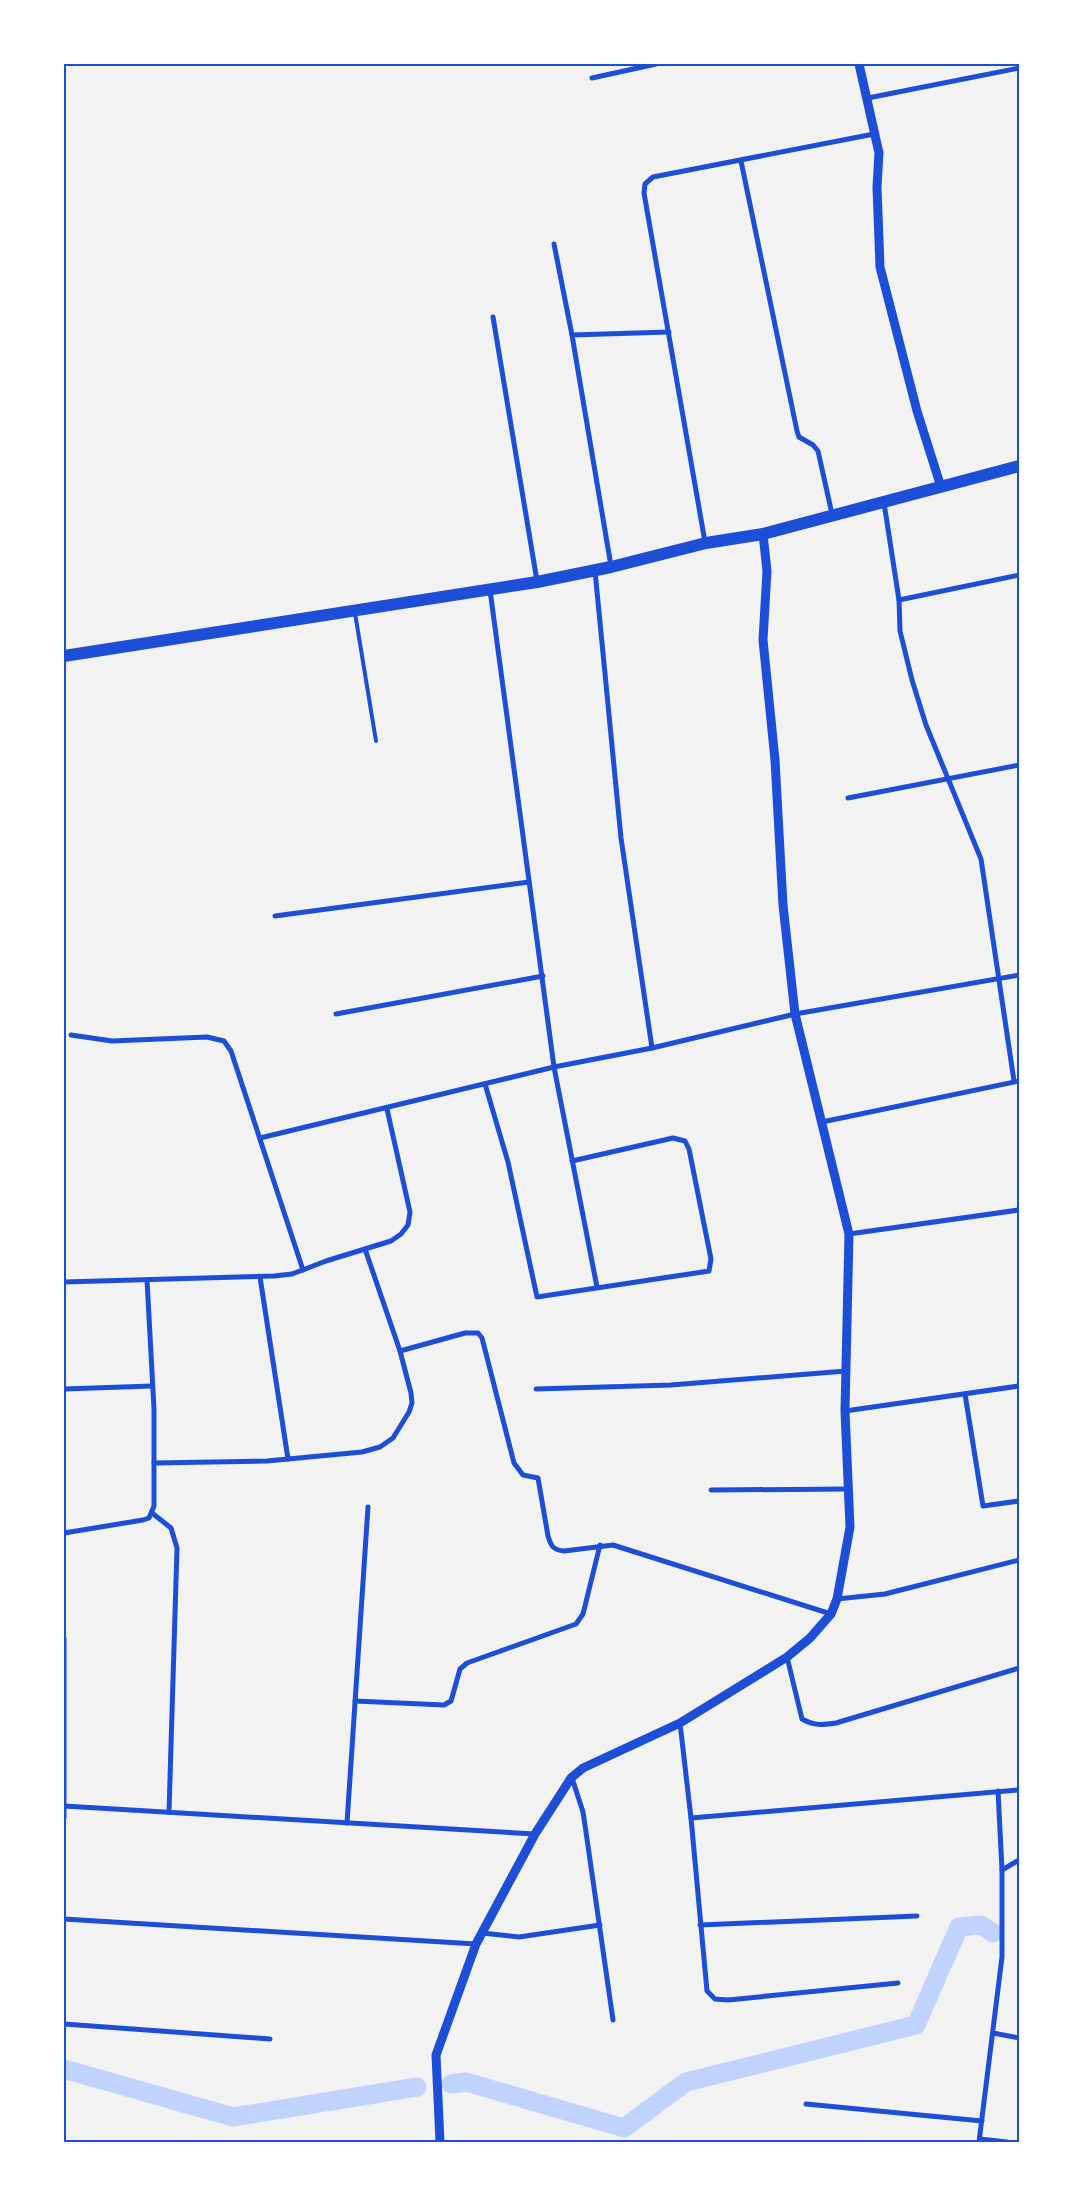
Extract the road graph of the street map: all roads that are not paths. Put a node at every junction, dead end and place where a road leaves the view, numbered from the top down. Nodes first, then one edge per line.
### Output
1 (656, 64) edge
2 (860, 64) edge
3 (1019, 68) edge
4 (592, 78) dead end
5 (868, 98) junction
6 (874, 134) junction
7 (740, 160) junction
8 (554, 244) dead end
9 (493, 317) dead end
10 (669, 332) junction
11 (572, 334) junction
12 (1019, 466) edge
13 (941, 487) junction
14 (884, 502) junction
15 (832, 517) junction
16 (763, 534) junction
17 (706, 543) junction
18 (611, 567) junction
19 (595, 570) junction
20 (1019, 575) edge
21 (537, 582) junction
22 (490, 590) junction
23 (899, 600) junction
24 (355, 611) junction
25 (64, 656) edge
26 (376, 741) dead end
27 (1019, 765) edge
28 (948, 779) junction
29 (848, 798) dead end
30 (529, 882) junction
31 (275, 916) dead end
32 (1019, 975) edge
33 (543, 976) junction
34 (998, 978) junction
35 (336, 1014) dead end
36 (796, 1014) junction
37 (71, 1035) dead end
38 (652, 1048) junction
39 (554, 1067) junction
40 (1017, 1081) edge
41 (485, 1084) junction
42 (387, 1109) junction
43 (822, 1122) junction
44 (260, 1138) junction
45 (572, 1161) junction
46 (1019, 1210) edge
47 (849, 1234) junction
48 (365, 1249) junction
49 (303, 1270) junction
50 (260, 1277) junction
51 (148, 1280) junction
52 (64, 1282) edge
53 (597, 1287) junction
54 (400, 1351) junction
55 (846, 1371) junction
56 (152, 1386) junction
57 (1019, 1386) edge
58 (64, 1389) edge
59 (536, 1389) dead end
60 (965, 1394) junction
61 (845, 1411) junction
62 (288, 1459) junction
63 (154, 1463) junction
64 (848, 1489) junction
65 (711, 1490) dead end
66 (1019, 1502) edge
67 (368, 1507) dead end
68 (152, 1513) junction
69 (64, 1533) edge
70 (600, 1545) junction
71 (1019, 1560) edge
72 (837, 1599) junction
73 (831, 1614) junction
74 (64, 1638) edge
75 (788, 1657) junction
76 (1019, 1668) edge
77 (64, 1689) edge
78 (355, 1701) junction
79 (680, 1723) junction
80 (571, 1778) junction
81 (1019, 1790) edge
82 (998, 1791) junction
83 (64, 1806) edge
84 (169, 1812) junction
85 (64, 1818) edge
86 (692, 1818) junction
87 (347, 1823) junction
88 (535, 1834) junction
89 (1019, 1860) edge
90 (1002, 1870) junction
91 (917, 1916) dead end
92 (64, 1919) edge
93 (600, 1925) junction
94 (700, 1925) junction
95 (482, 1933) junction
96 (476, 1944) junction
97 (898, 1983) dead end
98 (613, 2020) dead end
99 (64, 2024) edge
100 (993, 2034) junction
101 (270, 2038) dead end
102 (1019, 2038) edge
103 (806, 2104) dead end
104 (982, 2121) junction
105 (979, 2141) edge
106 (440, 2142) edge
107 (1007, 2142) edge

1 - 4 street
2 - 5 street
3 - 5 street
5 - 6 street
6 - 7 street
6 - 13 street
7 - 10 street
7 - 15 street
8 - 11 street
9 - 21 street
10 - 11 street
10 - 17 street
11 - 18 street
12 - 13 main road
13 - 14 main road
14 - 15 main road
14 - 23 street
15 - 16 main road
16 - 17 main road
16 - 36 street
17 - 18 main road
18 - 19 main road
19 - 21 main road
19 - 38 street
20 - 23 street
21 - 22 main road
22 - 24 main road
22 - 30 street
23 - 28 street
24 - 25 main road
24 - 26 lane
27 - 28 street
28 - 29 street
28 - 34 street
30 - 31 street
30 - 33 street
32 - 34 street
33 - 35 street
33 - 39 street
34 - 36 street
34 - 40 street
36 - 38 street
36 - 43 street
37 - 44 street
38 - 39 street
39 - 41 street
39 - 45 street
40 - 43 street
41 - 42 street
41 - 53 street
42 - 44 street
42 - 48 street
43 - 47 street
44 - 49 street
45 - 53 street
45 - 53 street
46 - 47 street
47 - 55 street
48 - 49 street
48 - 54 street
49 - 50 street
50 - 51 street
50 - 62 street
51 - 52 street
51 - 56 street
54 - 62 street
54 - 70 street
55 - 59 street
55 - 61 street
56 - 58 street
56 - 63 street
57 - 60 street
60 - 61 street
60 - 66 street
61 - 64 street
62 - 63 street
63 - 68 street
64 - 65 street
64 - 72 street
67 - 78 street
68 - 69 street
68 - 84 street
70 - 73 street
70 - 78 street
71 - 72 street
72 - 73 street
73 - 75 street
74 - 77 street
75 - 76 street
75 - 79 street
77 - 83 street
78 - 87 street
79 - 80 street
79 - 86 street
80 - 88 street
80 - 93 street
81 - 82 street
82 - 86 street
82 - 90 street
83 - 84 street
83 - 85 street
84 - 87 street
86 - 94 street
87 - 88 street
88 - 95 street
89 - 90 street
90 - 100 street
91 - 94 street
92 - 96 street
93 - 95 street
93 - 98 street
94 - 97 street
95 - 96 street
96 - 106 street
99 - 101 street
100 - 102 street
100 - 104 street
103 - 104 street
104 - 105 street
105 - 107 street

